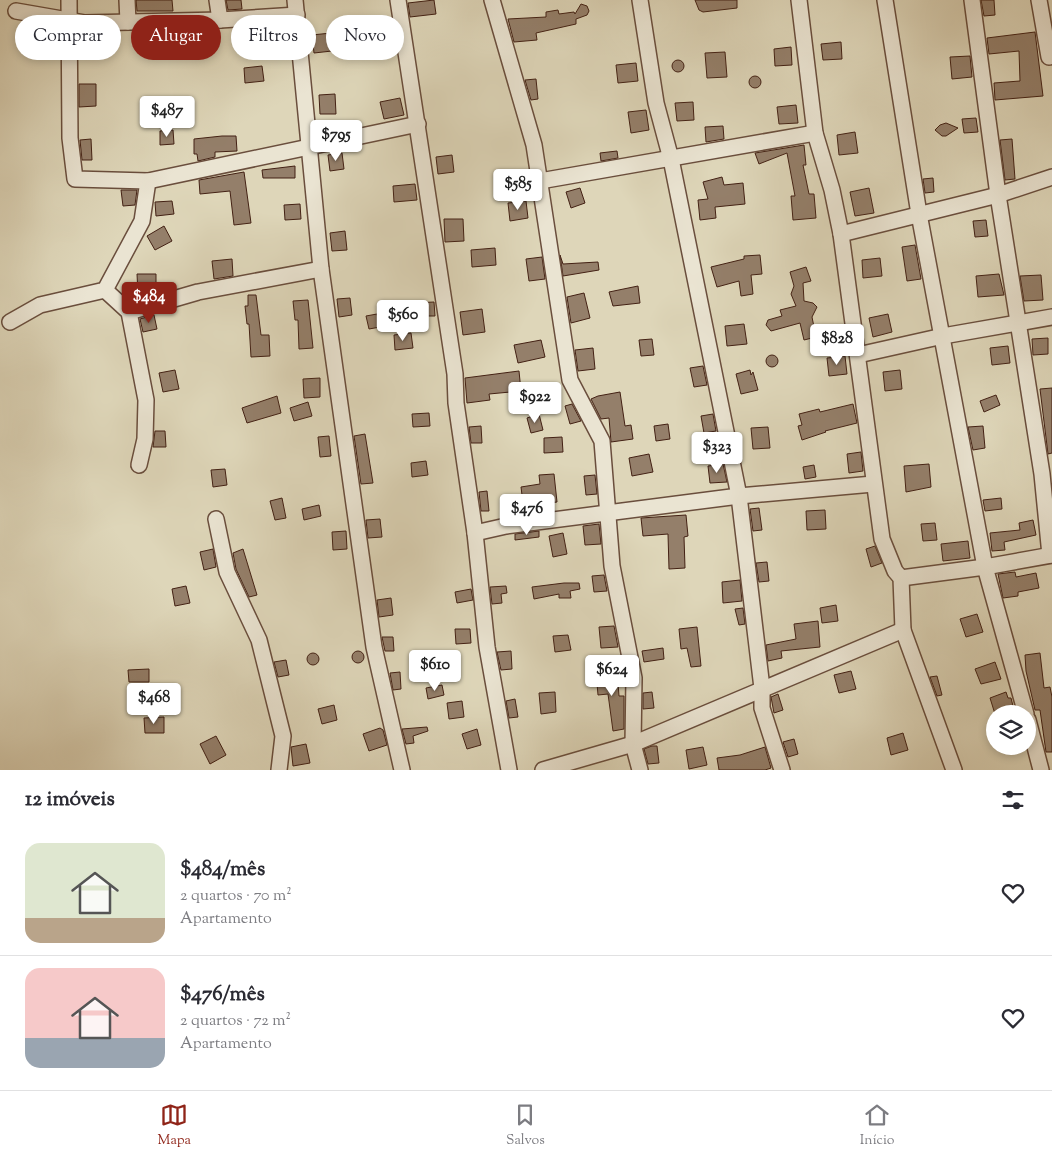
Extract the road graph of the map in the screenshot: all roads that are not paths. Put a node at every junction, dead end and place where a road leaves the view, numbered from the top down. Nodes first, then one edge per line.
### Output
1 (69, 0) edge
2 (128, 0) edge
3 (217, 0) edge
4 (398, 0) edge
5 (492, 0) edge
6 (640, 0) edge
7 (799, 0) edge
8 (885, 0) edge
9 (972, 0) edge
10 (1039, 0) edge
11 (296, 8) edge
12 (16, 11) dead end
13 (43, 15) edge
14 (70, 15) edge
15 (219, 15) edge
16 (221, 20) edge
17 (121, 22) edge
18 (128, 22) junction
19 (131, 22) edge
20 (1049, 57) dead end
21 (70, 60) edge
22 (418, 124) junction
23 (815, 134) junction
24 (310, 147) junction
25 (671, 160) junction
26 (1052, 177) edge
27 (540, 181) junction
28 (148, 182) junction
29 (998, 195) junction
30 (919, 214) junction
31 (841, 234) junction
32 (321, 269) junction
33 (105, 290) junction
34 (129, 312) junction
35 (1052, 317) edge
36 (10, 322) dead end
37 (1018, 322) junction
38 (943, 336) junction
39 (858, 355) junction
40 (139, 465) dead end
41 (873, 484) junction
42 (739, 496) junction
43 (608, 512) junction
44 (216, 519) dead end
45 (474, 533) junction
46 (1051, 555) edge
47 (985, 567) junction
48 (901, 578) junction
49 (903, 630) junction
50 (762, 688) junction
51 (1023, 705) edge
52 (633, 744) junction
53 (1036, 751) edge
54 (279, 770) edge
55 (402, 770) edge
56 (510, 770) edge
57 (543, 770) edge
58 (640, 770) edge
59 (782, 770) edge
60 (954, 770) edge
61 (1041, 770) edge

1 - 14 street
2 - 18 street
3 - 15 street
4 - 22 street
5 - 27 street
6 - 25 street
7 - 23 street
8 - 30 street
9 - 29 street
10 - 20 street
11 - 16 street
11 - 24 street
12 - 13 street
17 - 18 street
18 - 19 street
21 - 28 street
22 - 24 street
22 - 45 street
23 - 25 street
23 - 31 street
24 - 28 street
24 - 32 street
25 - 27 street
25 - 42 street
26 - 29 street
27 - 43 street
28 - 33 street
29 - 30 street
29 - 37 street
30 - 31 street
30 - 38 street
31 - 39 street
32 - 34 street
32 - 55 street
33 - 34 street
33 - 36 street
34 - 40 street
35 - 37 street
37 - 38 street
37 - 46 street
38 - 39 street
38 - 47 street
39 - 41 street
41 - 42 street
41 - 48 street
42 - 43 street
42 - 50 street
43 - 45 street
43 - 52 street
44 - 54 street
45 - 56 street
46 - 47 street
47 - 48 street
47 - 51 street
48 - 49 street
49 - 50 street
49 - 60 street
50 - 52 street
50 - 59 street
52 - 57 street
52 - 58 street
53 - 61 street

